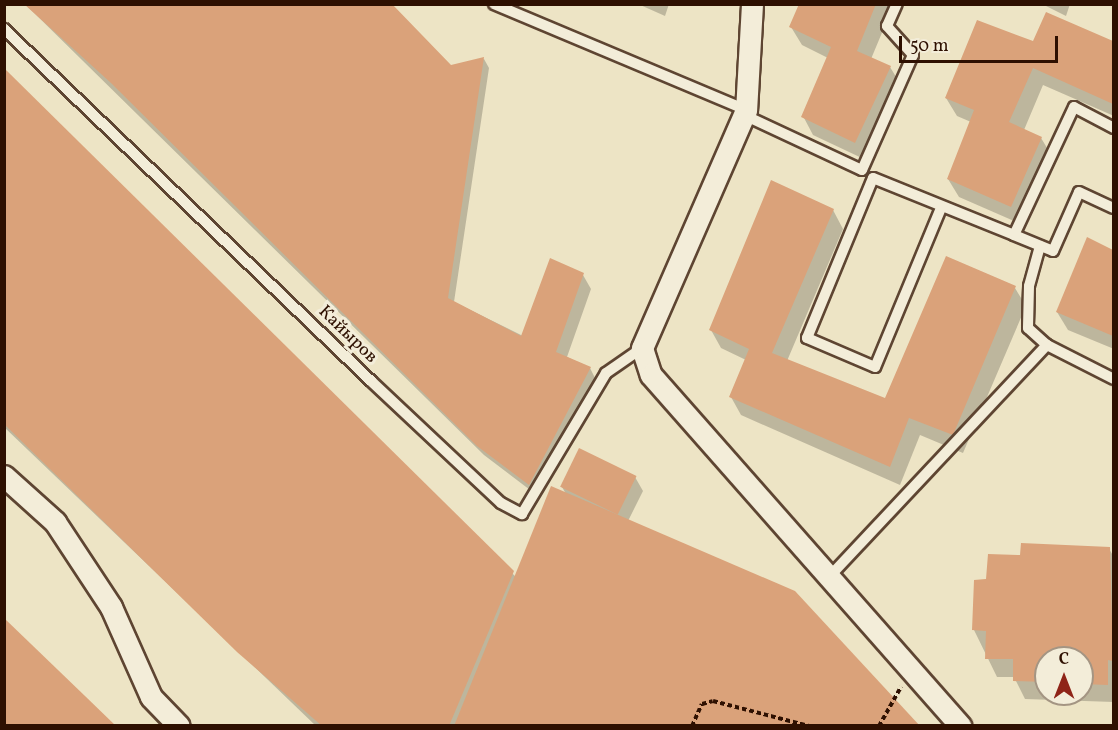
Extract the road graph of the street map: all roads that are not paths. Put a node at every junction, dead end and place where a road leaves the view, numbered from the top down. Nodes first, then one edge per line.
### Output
1 (494, 4) edge
2 (752, 4) edge
3 (897, 4) edge
4 (4, 29) edge
5 (745, 113) junction
6 (1113, 128) edge
7 (862, 170) junction
8 (873, 178) junction
9 (941, 208) junction
10 (1113, 208) edge
11 (1014, 236) junction
12 (1040, 246) junction
13 (1047, 345) junction
14 (642, 348) junction
15 (1113, 379) edge
16 (4, 476) edge
17 (830, 576) junction
18 (179, 726) edge
19 (960, 726) edge

1 - 5 lane
2 - 5 street
3 - 7 lane
4 - 14 lane, Кайыров
5 - 7 lane
5 - 14 street
6 - 11 lane
7 - 8 lane
8 - 9 lane
8 - 9 lane
9 - 11 lane
10 - 12 lane
11 - 12 lane
12 - 13 lane
13 - 15 lane
13 - 17 lane
14 - 17 street
16 - 18 street
17 - 19 street

